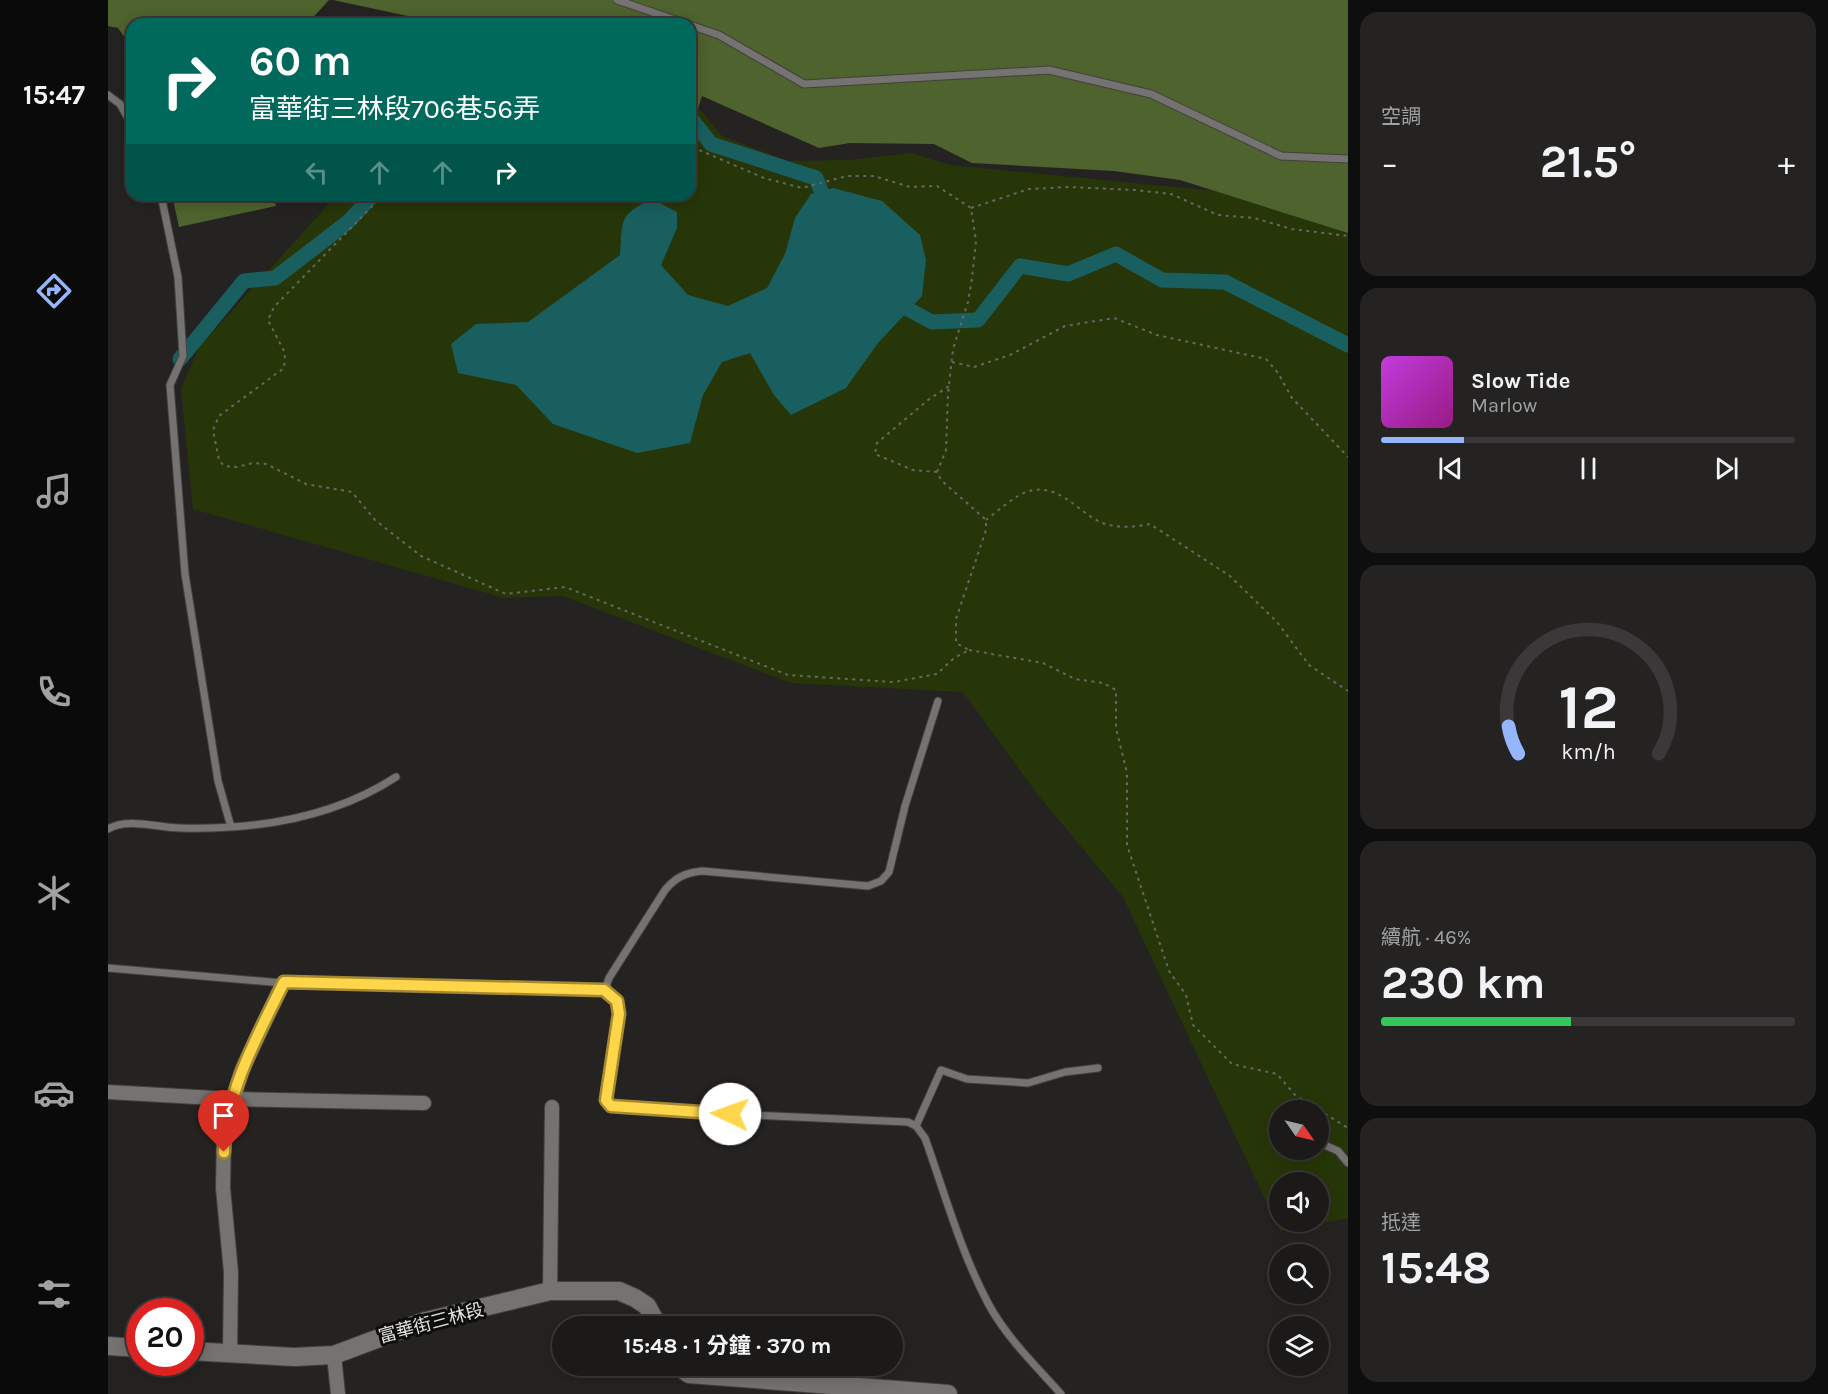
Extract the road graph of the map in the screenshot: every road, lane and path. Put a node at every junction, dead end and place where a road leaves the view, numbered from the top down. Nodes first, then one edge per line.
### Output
1 (616, 0) edge
2 (668, 18) edge
3 (696, 28) edge
4 (108, 95) edge
5 (126, 114) edge
6 (696, 149) edge
7 (1348, 159) edge
8 (162, 201) edge
9 (377, 201) edge
10 (971, 208) junction
11 (1348, 236) edge
12 (952, 362) junction
13 (949, 386) junction
14 (1348, 457) edge
15 (936, 472) junction
16 (986, 520) junction
17 (969, 650) junction
18 (1348, 691) edge
19 (938, 701) dead end
20 (396, 777) dead end
21 (231, 827) junction
22 (108, 829) edge
23 (108, 968) edge
24 (284, 982) junction
25 (604, 990) junction
26 (1098, 1068) dead end
27 (108, 1092) edge
28 (232, 1099) junction
29 (424, 1103) dead end
30 (552, 1107) dead end
31 (916, 1126) junction
32 (1348, 1128) edge
33 (1329, 1147) edge
34 (1348, 1163) edge
35 (550, 1291) junction
36 (652, 1316) edge
37 (108, 1346) edge
38 (126, 1347) edge
39 (204, 1352) edge
40 (230, 1353) junction
41 (334, 1355) junction
42 (715, 1376) edge
43 (338, 1394) edge
44 (948, 1394) edge
45 (1061, 1394) edge

1 - 2 lane
3 - 7 lane
4 - 5 lane
6 - 10 path
8 - 21 lane
9 - 17 path
10 - 11 path
10 - 12 path
12 - 13 path
12 - 14 path
13 - 15 path
13 - 15 path
15 - 16 path
16 - 17 path
16 - 18 path
17 - 32 path
19 - 25 lane
20 - 21 lane
21 - 22 lane
23 - 24 lane
24 - 25 lane
24 - 28 street
25 - 31 lane
26 - 31 lane
27 - 28 street
28 - 29 street
28 - 40 street
30 - 35 street
31 - 45 lane
33 - 34 lane
35 - 36 street, 富華街三林段
35 - 41 street, 富華街三林段
37 - 38 street
39 - 40 street, 富華街三林段
40 - 41 street, 富華街三林段
41 - 43 street
42 - 44 street

